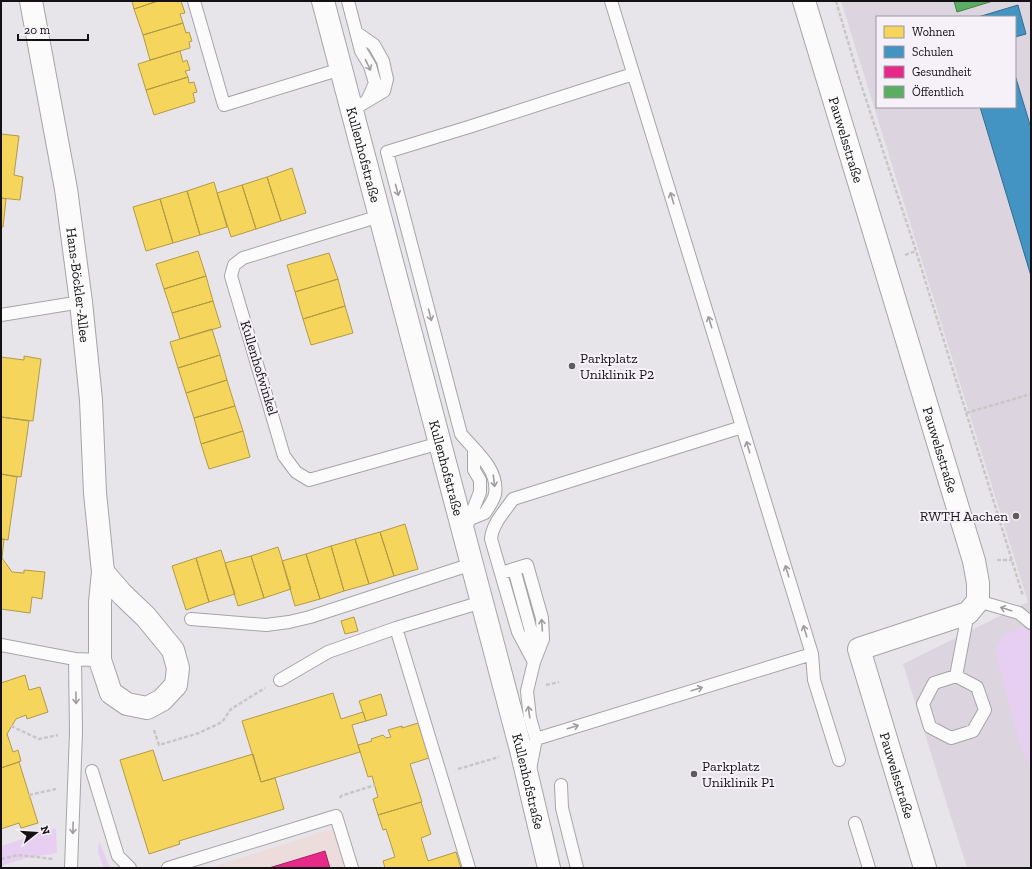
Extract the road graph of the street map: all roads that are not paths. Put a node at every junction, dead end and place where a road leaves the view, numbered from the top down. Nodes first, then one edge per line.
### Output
1 (31, 1) edge
2 (194, 1) edge
3 (323, 1) edge
4 (348, 1) edge
5 (611, 1) edge
6 (804, 1) edge
7 (341, 69) junction
8 (634, 74) junction
9 (360, 105) junction
10 (380, 216) junction
11 (81, 302) junction
12 (1, 315) edge
13 (742, 427) junction
14 (440, 443) junction
15 (467, 528) junction
16 (472, 564) junction
17 (514, 569) junction
18 (103, 572) junction
19 (501, 573) junction
20 (482, 602) junction
21 (973, 607) junction
22 (191, 619) dead end
23 (1031, 623) edge
24 (396, 628) junction
25 (1, 645) edge
26 (812, 654) junction
27 (75, 659) junction
28 (100, 660) junction
29 (534, 662) junction
30 (956, 676) junction
31 (280, 680) road end
32 (528, 744) junction
33 (839, 760) dead end
34 (92, 772) dead end
35 (561, 785) dead end
36 (855, 823) dead end
37 (71, 864) edge
38 (130, 868) edge
39 (168, 868) edge
40 (352, 868) edge
41 (469, 868) edge
42 (550, 868) edge
43 (577, 868) edge
44 (869, 868) edge
45 (925, 868) edge

1 - 11 street, Hans-Böckler-Allee
2 - 7 lane
3 - 7 street, Kullenhofstraße
4 -> 9 lane
5 - 8 lane
6 - 21 street, Pauwelsstraße
7 - 9 street, Kullenhofstraße
13 -> 8 lane
8 -> 15 lane
9 - 10 street, Kullenhofstraße
10 - 14 street, Kullenhofstraße
10 - 14 lane, Kullenhofwinkel
11 - 12 lane
11 - 18 street, Hans-Böckler-Allee
13 - 19 lane
26 -> 13 lane
14 - 15 street, Kullenhofstraße
15 - 16 street, Kullenhofstraße
16 - 20 street, Kullenhofstraße
16 - 22 lane
17 - 19 lane
17 - 29 lane
29 -> 17 lane
18 - 28 street, Hans-Böckler-Allee
18 - 28 street, Hans-Böckler-Allee
19 - 29 lane
20 - 24 lane
20 - 32 street, Kullenhofstraße
23 -> 21 lane
21 - 30 lane
21 - 45 street, Pauwelsstraße
24 - 31 lane
24 - 41 lane
25 - 27 lane
32 -> 26 lane
26 - 33 lane
27 - 28 lane
27 -> 37 lane
32 -> 29 lane
30 - 30 lane
32 - 42 street, Kullenhofstraße
34 - 38 lane
35 - 43 lane
36 - 44 lane
39 - 40 lane

